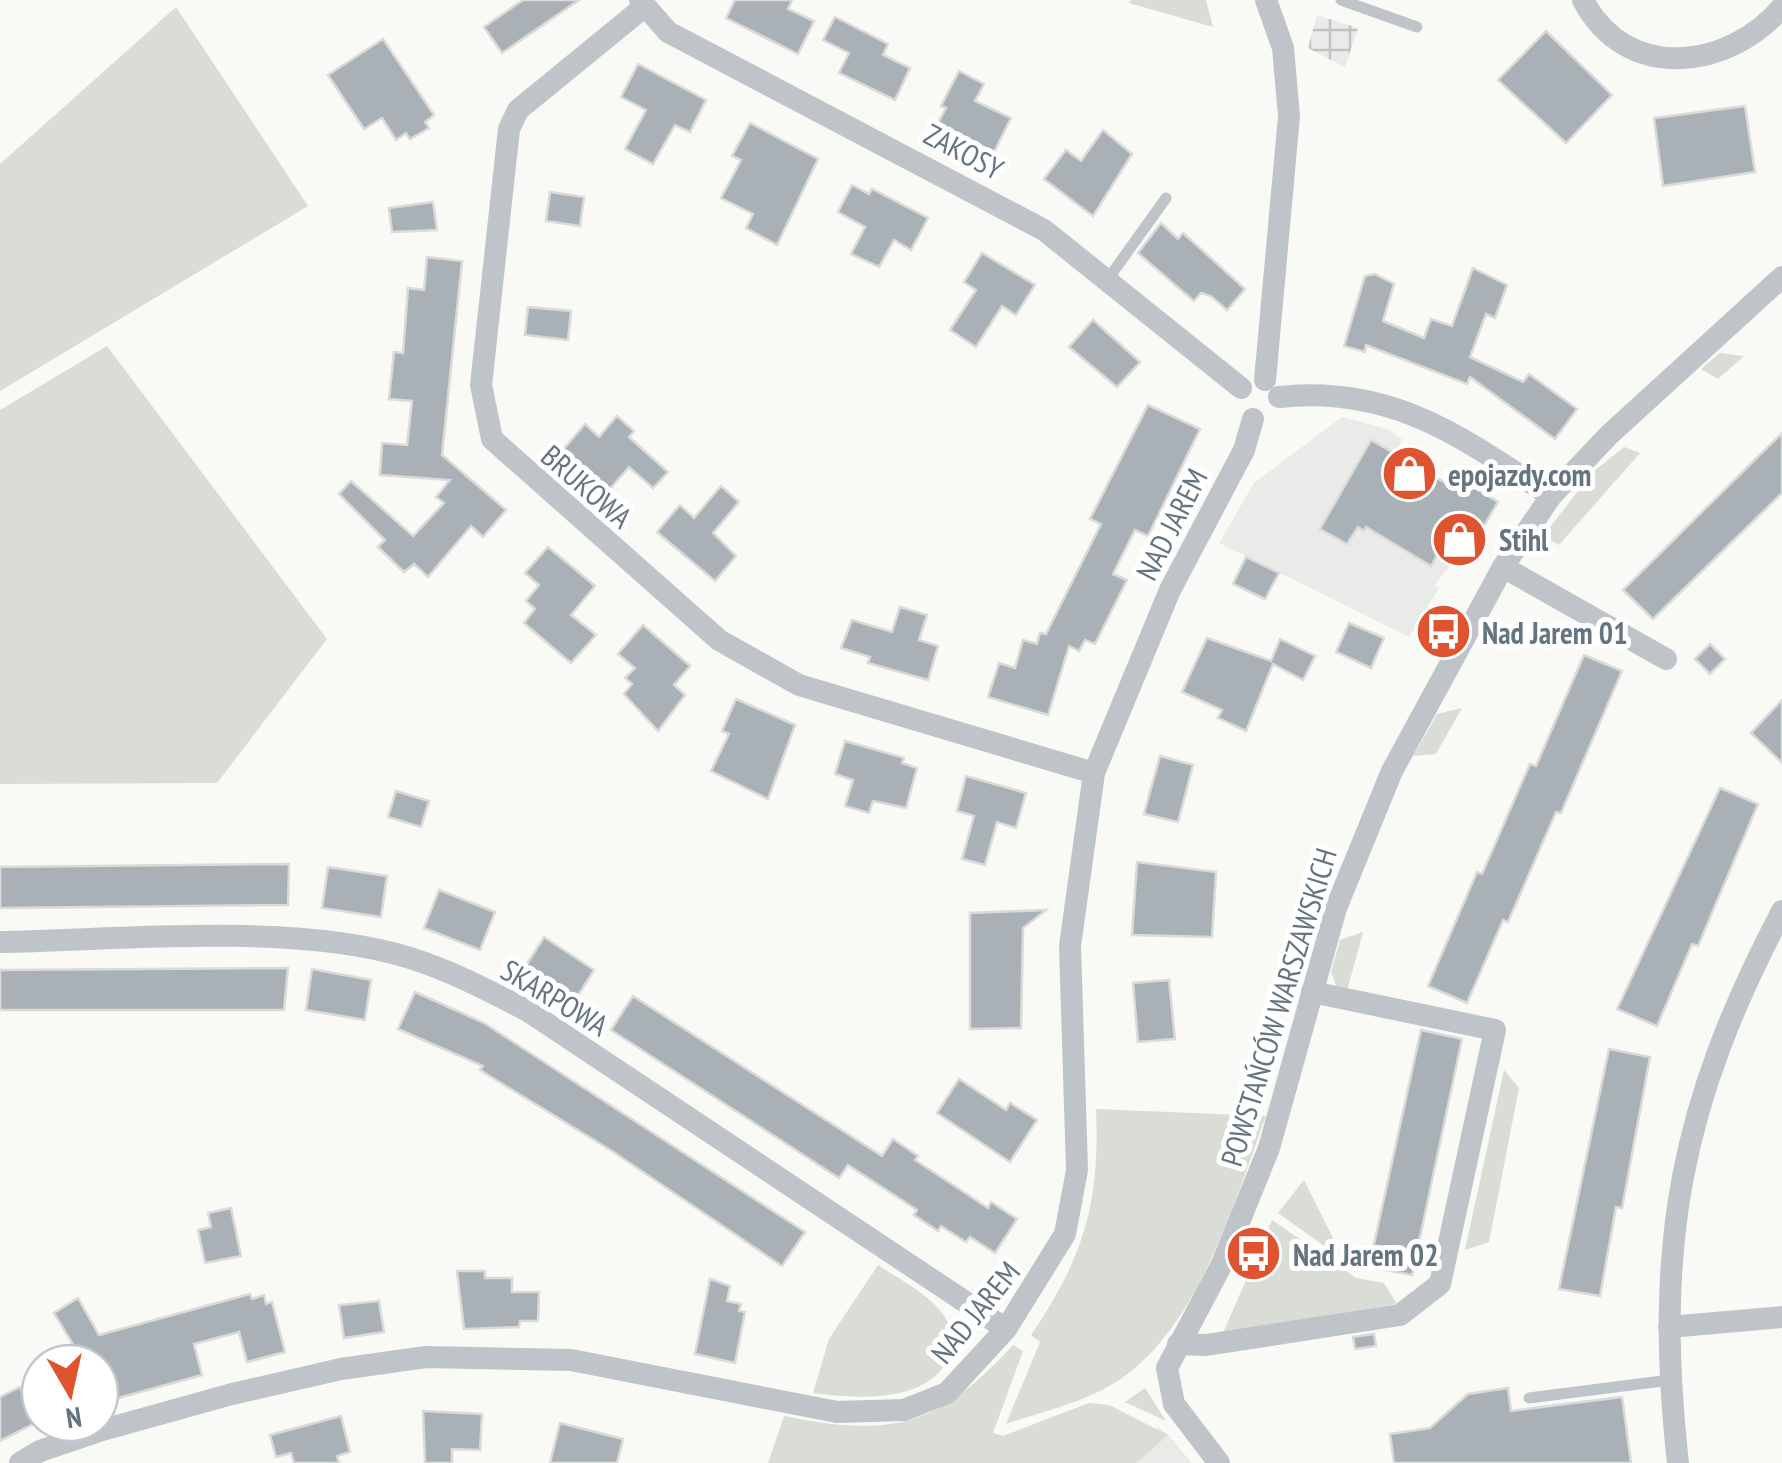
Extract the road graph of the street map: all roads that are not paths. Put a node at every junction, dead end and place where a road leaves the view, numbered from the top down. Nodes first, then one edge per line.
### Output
1 (1341, 0) edge
2 (1584, 0) edge
3 (1272, 1) edge
4 (642, 3) edge
5 (1781, 3) edge
6 (1417, 26) dead end
7 (1166, 198) dead end
8 (1108, 278) junction
9 (1782, 278) edge
10 (1241, 388) junction
11 (1272, 388) junction
12 (1253, 418) junction
13 (1551, 496) junction
14 (1503, 567) junction
15 (1666, 659) dead end
16 (1094, 772) junction
17 (1782, 911) edge
18 (0, 942) edge
19 (1312, 992) junction
20 (1782, 1317) edge
21 (1669, 1326) junction
22 (1006, 1330) junction
23 (1178, 1344) junction
24 (1670, 1380) junction
25 (1528, 1398) dead end
26 (20, 1463) edge
27 (1220, 1463) edge
28 (1678, 1463) edge

1 - 6 lane
2 - 5 street
3 - 11 street
4 - 8 street, ZAKOSY
4 - 16 street, BRUKOWA
7 - 8 lane
8 - 10 street, ZAKOSY
9 - 13 street, POWSTAŃCÓW WARSZAWSKICH
10 - 11 street
10 - 12 street
11 - 12 street
11 - 13 street
12 - 16 street, NAD JAREM
13 - 14 street, POWSTAŃCÓW WARSZAWSKICH
14 - 15 street
14 - 19 street, POWSTAŃCÓW WARSZAWSKICH
16 - 22 street, NAD JAREM
17 - 21 street
18 - 22 street, SKARPOWA
19 - 23 street, POWSTAŃCÓW WARSZAWSKICH
19 - 23 street
20 - 21 street
21 - 24 street
22 - 26 street, NAD JAREM
23 - 27 street, POWSTAŃCÓW WARSZAWSKICH
24 - 25 lane
24 - 28 street

